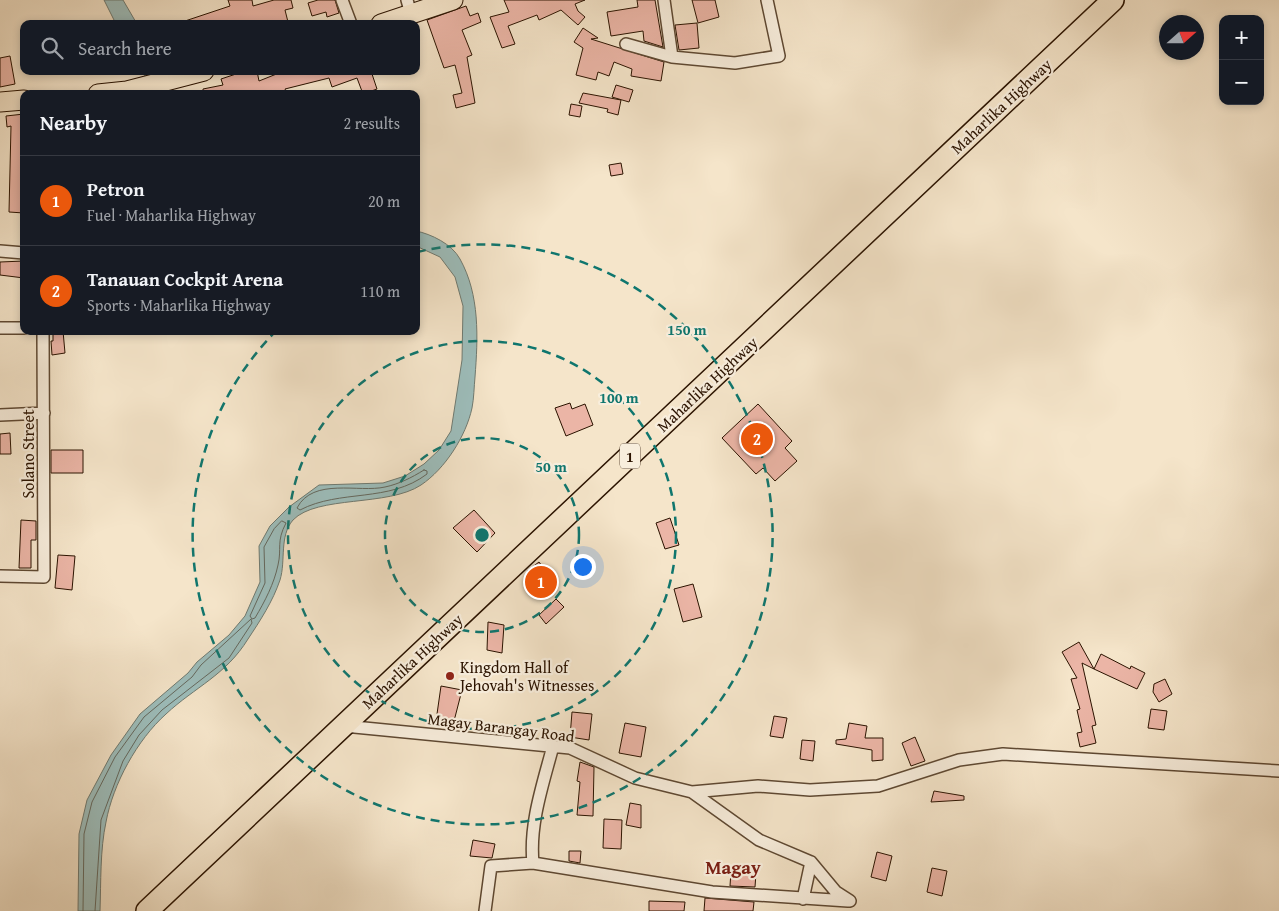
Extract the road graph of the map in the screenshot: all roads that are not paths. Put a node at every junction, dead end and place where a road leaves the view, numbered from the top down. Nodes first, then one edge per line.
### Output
1 (342, 0) edge
2 (453, 0) edge
3 (664, 0) edge
4 (768, 0) edge
5 (1113, 0) edge
6 (409, 7) edge
7 (350, 20) edge
8 (388, 20) edge
9 (626, 44) dead end
10 (672, 57) junction
11 (189, 75) edge
12 (131, 90) edge
13 (20, 100) edge
14 (0, 102) edge
15 (0, 251) edge
16 (20, 253) edge
17 (0, 328) edge
18 (20, 328) edge
19 (44, 335) edge
20 (44, 413) junction
21 (0, 415) edge
22 (0, 576) edge
23 (344, 726) junction
24 (553, 746) junction
25 (1279, 771) edge
26 (692, 792) junction
27 (812, 862) junction
28 (533, 863) junction
29 (803, 900) junction
30 (147, 911) edge
31 (485, 911) edge

1 - 7 street
2 - 6 main road
3 - 10 street
4 - 10 street
5 - 23 highway, Maharlika Highway / 1
6 - 8 main road
9 - 10 street
11 - 12 main road
13 - 14 main road
15 - 16 street
17 - 18 street
19 - 20 street, Solano Street
20 - 21 street
20 - 22 street, Solano Street
23 - 24 street, Magay Barangay Road
23 - 30 highway, Maharlika Highway / 1
24 - 26 street, Magay Barangay Road
24 - 28 street
25 - 26 street
26 - 27 street, Magay Barangay Road
27 - 29 street
27 - 29 street, Magay Barangay Road
28 - 29 street
28 - 31 street

